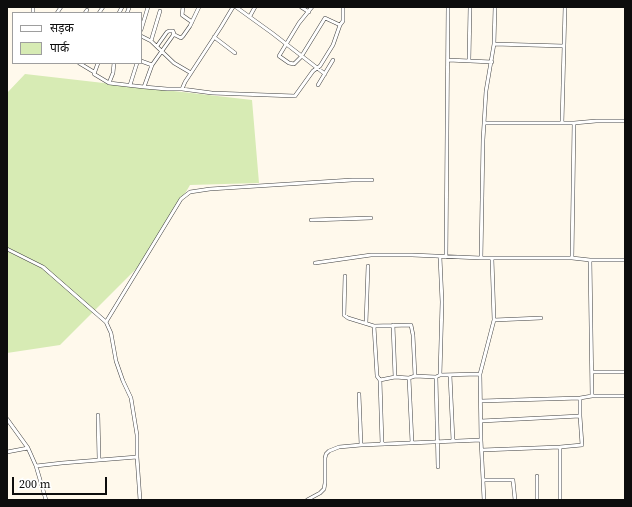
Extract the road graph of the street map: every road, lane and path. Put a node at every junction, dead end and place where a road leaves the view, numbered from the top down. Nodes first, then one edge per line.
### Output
1 (148, 7) edge
2 (183, 7) edge
3 (199, 7) edge
4 (233, 7) edge
5 (236, 7) edge
6 (255, 7) edge
7 (301, 7) edge
8 (312, 7) edge
9 (343, 7) edge
10 (448, 7) edge
11 (470, 7) edge
12 (495, 7) edge
13 (565, 7) edge
14 (160, 10) dead end
15 (309, 12) junction
16 (250, 16) junction
17 (192, 22) junction
18 (340, 25) junction
19 (142, 27) edge
20 (173, 34) junction
21 (142, 36) edge
22 (214, 37) junction
23 (151, 41) junction
24 (285, 44) junction
25 (494, 44) junction
26 (157, 46) junction
27 (564, 46) junction
28 (161, 52) junction
29 (235, 53) dead end
30 (301, 57) junction
31 (333, 60) dead end
32 (448, 60) junction
33 (469, 60) junction
34 (142, 61) edge
35 (492, 62) junction
36 (81, 64) edge
37 (98, 64) edge
38 (114, 64) edge
39 (137, 64) edge
40 (152, 65) junction
41 (317, 69) junction
42 (94, 72) junction
43 (191, 73) junction
44 (325, 74) junction
45 (109, 82) junction
46 (130, 85) junction
47 (318, 85) dead end
48 (144, 87) junction
49 (182, 88) junction
50 (625, 121) edge
51 (484, 123) junction
52 (562, 123) junction
53 (574, 123) junction
54 (372, 180) dead end
55 (371, 218) dead end
56 (311, 220) dead end
57 (7, 250) edge
58 (440, 257) junction
59 (446, 257) junction
60 (481, 258) junction
61 (572, 258) junction
62 (492, 259) junction
63 (590, 260) junction
64 (625, 260) edge
65 (315, 263) dead end
66 (368, 266) dead end
67 (345, 276) dead end
68 (541, 318) dead end
69 (494, 320) junction
70 (106, 322) junction
71 (366, 323) junction
72 (393, 325) junction
73 (374, 326) junction
74 (592, 372) junction
75 (625, 372) edge
76 (440, 374) junction
77 (480, 374) junction
78 (450, 375) junction
79 (415, 376) junction
80 (395, 377) junction
81 (436, 377) junction
82 (409, 378) junction
83 (380, 380) junction
84 (359, 394) dead end
85 (592, 396) junction
86 (625, 396) edge
87 (580, 398) junction
88 (481, 401) junction
89 (98, 414) dead end
90 (580, 416) junction
91 (7, 419) edge
92 (481, 421) junction
93 (481, 440) junction
94 (453, 441) junction
95 (437, 442) junction
96 (412, 443) junction
97 (382, 444) junction
98 (361, 445) junction
99 (560, 447) junction
100 (28, 448) junction
101 (482, 450) junction
102 (7, 452) edge
103 (137, 457) junction
104 (99, 459) junction
105 (36, 466) junction
106 (438, 467) dead end
107 (537, 476) dead end
108 (484, 480) junction
109 (46, 500) edge
110 (140, 500) edge
111 (307, 500) edge
112 (484, 500) edge
113 (515, 500) edge
114 (537, 500) edge
115 (560, 500) edge

1 - 19 street
2 - 17 street
3 - 17 street
4 - 22 street
5 - 16 street
6 - 16 street
7 - 15 street
8 - 15 street
9 - 18 street
10 - 32 street
11 - 33 street
12 - 25 street
13 - 27 street
14 - 23 street
15 - 24 street
16 - 24 street
17 - 20 street
18 - 30 street
18 - 41 street
20 - 26 street
20 - 28 street
21 - 23 street
22 - 29 street
22 - 43 street
23 - 26 street
24 - 30 street
24 - 30 street
25 - 27 street
25 - 35 street
26 - 28 street
27 - 52 street
28 - 40 street
28 - 43 street
30 - 41 street
31 - 44 street
32 - 33 street
32 - 59 street
33 - 35 street
34 - 40 street
35 - 51 street
36 - 42 street
37 - 42 street
38 - 45 street
39 - 46 street
40 - 48 street
41 - 44 street
41 - 49 street
42 - 45 street
43 - 49 street
44 - 47 street
45 - 46 street
46 - 48 street
48 - 49 street
50 - 53 street
51 - 52 street
51 - 60 street
52 - 53 street
53 - 61 street
54 - 70 street
55 - 56 street
57 - 70 street
58 - 59 street
58 - 65 street
58 - 76 street
59 - 60 street
60 - 62 street
61 - 62 street
61 - 63 street
62 - 69 street
63 - 64 street
63 - 74 street
66 - 71 street
67 - 71 street
68 - 69 street
69 - 77 street
70 - 103 street
71 - 73 street
72 - 73 street
72 - 79 street
72 - 80 street
73 - 83 street
74 - 75 street
74 - 85 street
76 - 78 street
76 - 81 street
77 - 78 street
77 - 88 street
78 - 94 street
79 - 81 street
79 - 82 street
80 - 82 street
80 - 83 street
81 - 95 street
82 - 96 street
83 - 97 street
84 - 98 street
85 - 86 street
85 - 87 street
87 - 88 street
87 - 90 street
88 - 92 street
89 - 104 street
90 - 92 street
90 - 99 street
91 - 100 street
92 - 93 street
93 - 94 street
93 - 101 street
94 - 95 street
95 - 96 street
95 - 106 street
96 - 97 street
97 - 98 street
98 - 111 street
99 - 101 street
99 - 115 street
100 - 102 street
100 - 105 street
101 - 108 street
103 - 104 street
103 - 110 street
104 - 105 street
105 - 109 street
107 - 114 street
108 - 112 street
108 - 113 street

